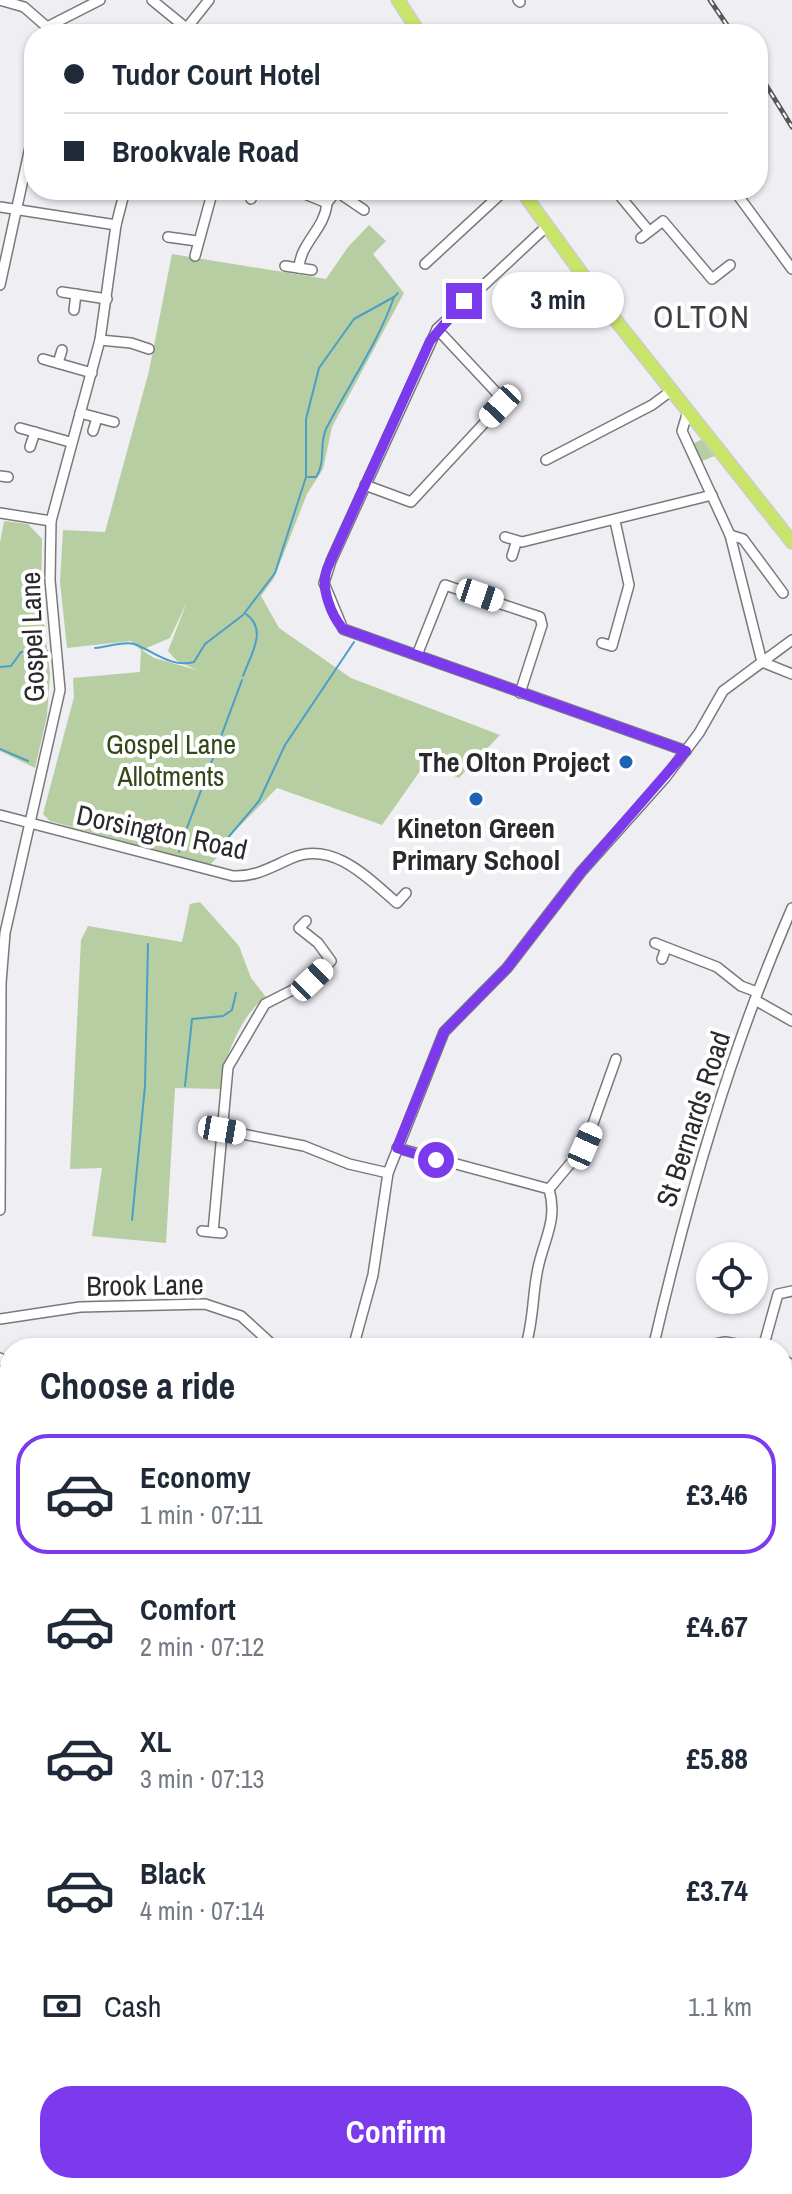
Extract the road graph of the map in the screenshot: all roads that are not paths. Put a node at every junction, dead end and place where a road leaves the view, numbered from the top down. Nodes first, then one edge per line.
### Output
1 (0, 0) edge
2 (100, 0) edge
3 (152, 0) edge
4 (209, 0) edge
5 (398, 0) edge
6 (41, 24) edge
7 (60, 24) edge
8 (177, 24) edge
9 (188, 24) edge
10 (414, 24) edge
11 (24, 180) edge
12 (122, 200) edge
13 (210, 200) edge
14 (320, 200) edge
15 (329, 200) edge
16 (350, 200) edge
17 (494, 200) edge
18 (528, 200) edge
19 (622, 200) edge
20 (741, 200) edge
21 (327, 203) junction
22 (0, 207) edge
23 (364, 210) dead end
24 (18, 211) junction
25 (116, 225) junction
26 (547, 226) junction
27 (168, 237) dead end
28 (197, 241) junction
29 (195, 256) dead end
30 (425, 264) dead end
31 (730, 265) dead end
32 (285, 266) dead end
33 (299, 268) junction
34 (792, 269) edge
35 (312, 270) dead end
36 (0, 285) edge
37 (62, 292) dead end
38 (76, 294) junction
39 (107, 299) junction
40 (74, 310) dead end
41 (437, 329) junction
42 (100, 340) junction
43 (149, 349) dead end
44 (62, 350) dead end
45 (43, 359) dead end
46 (58, 363) junction
47 (92, 373) junction
48 (671, 391) junction
49 (688, 411) junction
50 (80, 413) junction
51 (97, 418) junction
52 (114, 422) dead end
53 (20, 428) dead end
54 (93, 431) dead end
55 (35, 432) junction
56 (70, 442) junction
57 (30, 447) dead end
58 (546, 460) dead end
59 (365, 485) junction
60 (712, 495) junction
61 (767, 508) junction
62 (0, 513) edge
63 (51, 521) junction
64 (615, 521) junction
65 (792, 532) edge
66 (730, 535) junction
67 (505, 537) dead end
68 (792, 542) edge
69 (516, 543) junction
70 (512, 556) dead end
71 (783, 593) dead end
72 (792, 640) edge
73 (602, 643) dead end
74 (417, 655) junction
75 (762, 662) junction
76 (792, 674) edge
77 (520, 693) junction
78 (686, 751) junction
79 (0, 815) edge
80 (30, 821) junction
81 (406, 893) dead end
82 (792, 908) edge
83 (306, 921) dead end
84 (655, 943) dead end
85 (666, 948) junction
86 (662, 959) dead end
87 (756, 996) junction
88 (792, 1021) edge
89 (616, 1059) dead end
90 (222, 1130) junction
91 (397, 1148) junction
92 (388, 1173) junction
93 (549, 1189) junction
94 (0, 1210) edge
95 (212, 1232) dead end
96 (792, 1291) edge
97 (0, 1319) edge
98 (265, 1338) edge
99 (356, 1338) edge
100 (528, 1338) edge
101 (655, 1338) edge
102 (764, 1338) edge

1 - 6 street
2 - 7 street
3 - 8 street
4 - 9 street
5 - 10 highway
11 - 24 street
12 - 25 street, Gospel Lane
13 - 28 street
14 - 21 street
15 - 21 street
16 - 23 street
17 - 30 street
18 - 26 highway
19 - 31 street
20 - 34 street
21 - 33 street
22 - 24 street
24 - 25 street
24 - 36 street
25 - 39 street, Gospel Lane
26 - 41 street
26 - 48 highway
27 - 28 street
28 - 29 street
32 - 33 street
33 - 35 street
37 - 38 street
38 - 39 street
38 - 40 street
39 - 42 street, Gospel Lane
41 - 59 street
41 - 59 street
42 - 43 street
42 - 47 street, Gospel Lane
44 - 46 street
45 - 46 street
46 - 47 street
47 - 50 street, Gospel Lane
48 - 49 highway
48 - 58 street
49 - 60 street
49 - 61 highway
50 - 51 street
50 - 56 street, Gospel Lane
51 - 52 street
51 - 54 street
53 - 55 street
55 - 56 street
55 - 57 street
56 - 63 street, Gospel Lane
59 - 74 street
60 - 64 street
60 - 66 street
61 - 65 highway
61 - 68 highway
62 - 63 street
63 - 80 street, Gospel Lane
64 - 69 street
64 - 73 street
66 - 71 street
66 - 75 street
67 - 69 street
69 - 70 street
72 - 75 street
74 - 77 street
74 - 77 street
75 - 76 street
75 - 78 street
77 - 78 street
78 - 91 street
79 - 80 street
80 - 81 street, Dorsington Road
80 - 94 street, Gospel Lane
82 - 87 street, St Bernards Road
83 - 90 street
84 - 85 street
85 - 86 street
85 - 87 street
87 - 88 street
87 - 101 street, St Bernards Road
89 - 93 street
90 - 92 street
90 - 95 street
91 - 92 street
91 - 93 street
92 - 99 street
93 - 100 street
96 - 102 street
97 - 98 street, Brook Lane

